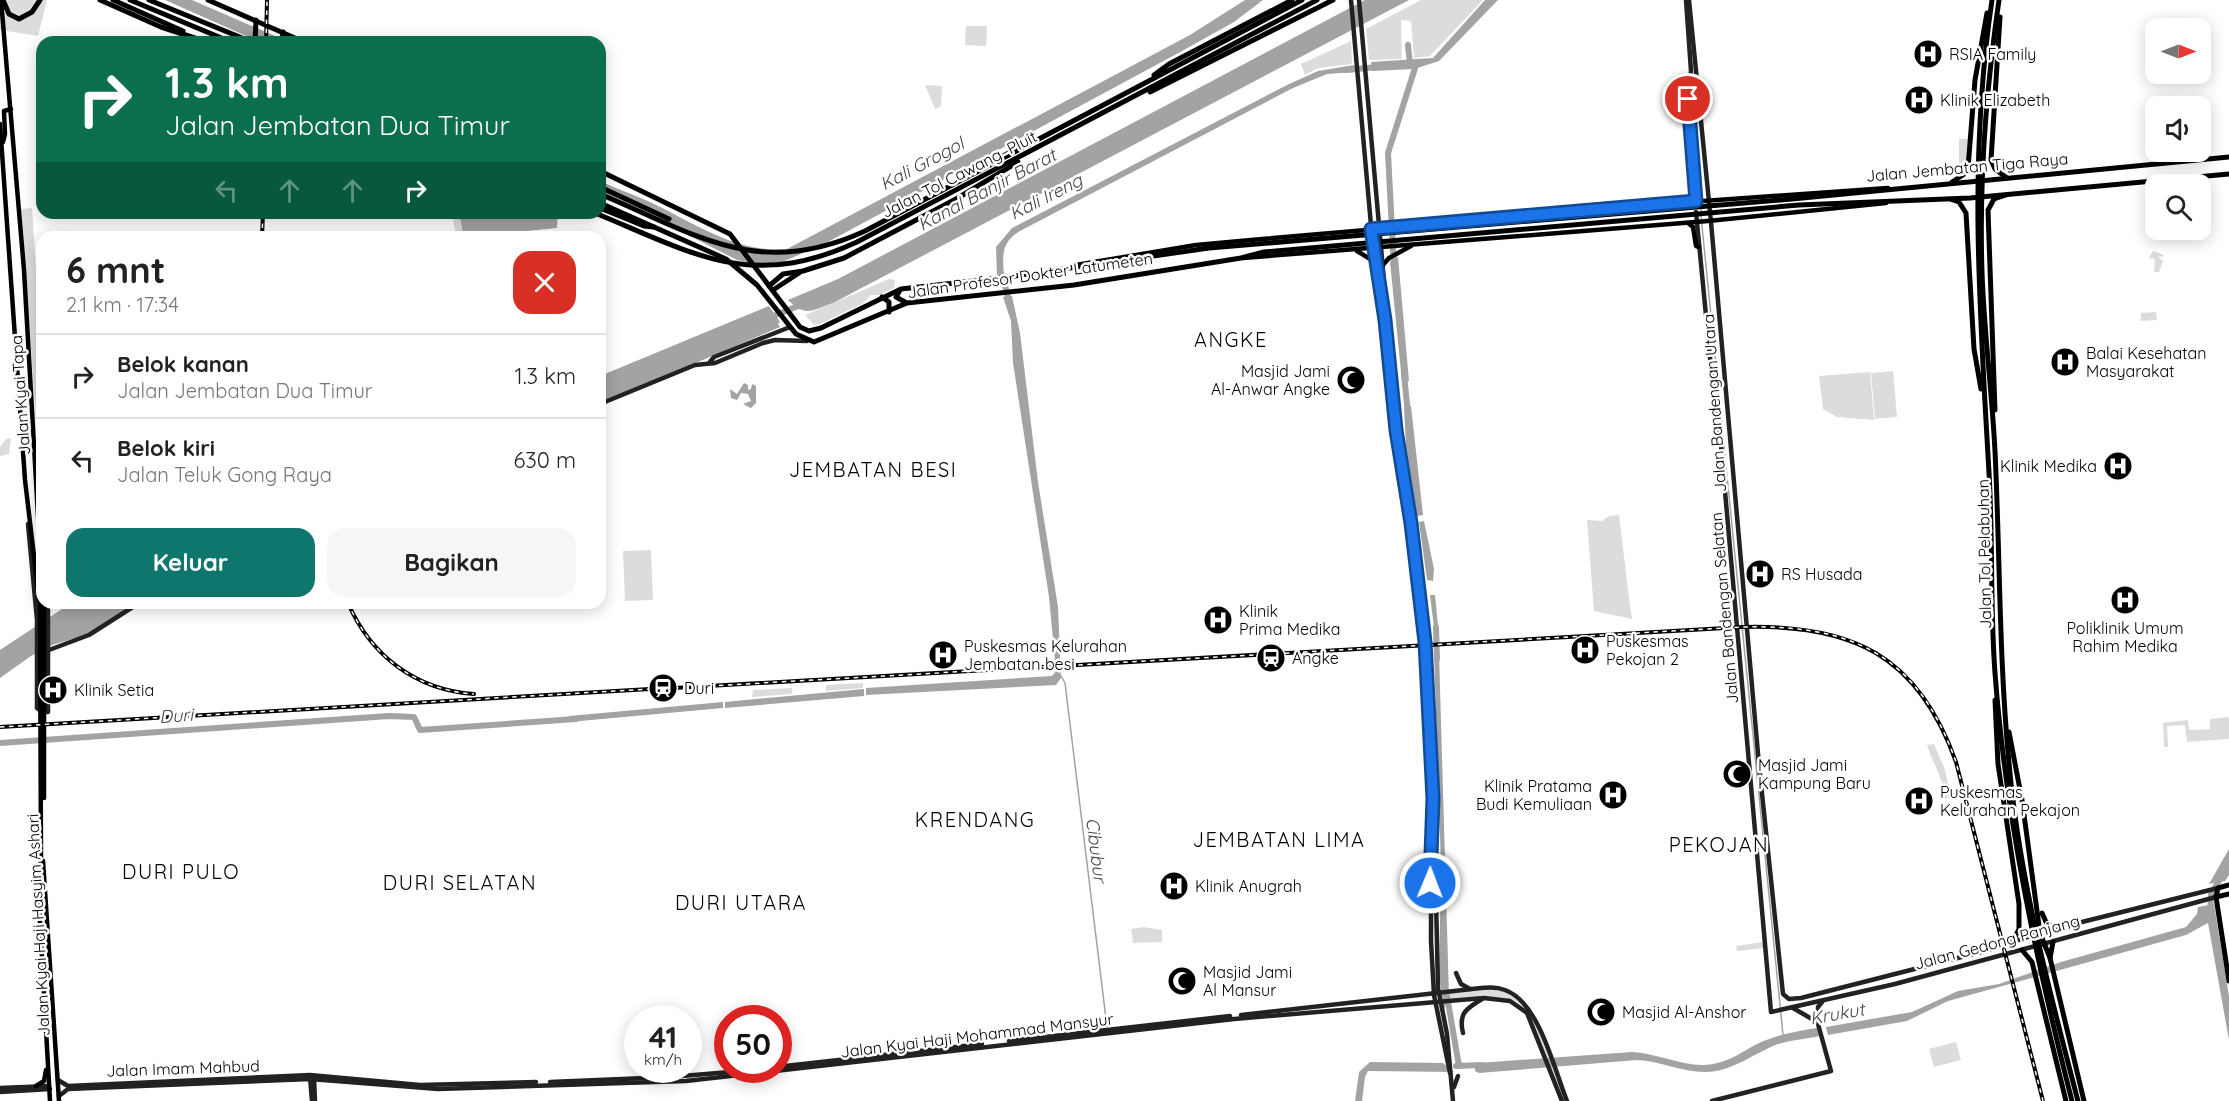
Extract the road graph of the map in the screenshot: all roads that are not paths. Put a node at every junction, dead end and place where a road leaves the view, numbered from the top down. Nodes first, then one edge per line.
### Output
1 (2, 0) edge
2 (40, 0) edge
3 (100, 0) edge
4 (113, 0) edge
5 (149, 0) edge
6 (208, 0) edge
7 (1292, 0) edge
8 (1302, 0) edge
9 (1317, 0) edge
10 (1333, 0) edge
11 (1359, 0) edge
12 (1687, 0) edge
13 (1991, 0) edge
14 (2000, 0) edge
15 (131, 1) edge
16 (1351, 1) edge
17 (256, 23) junction
18 (186, 34) junction
19 (191, 36) edge
20 (217, 36) edge
21 (240, 36) edge
22 (255, 36) edge
23 (280, 36) edge
24 (1144, 84) junction
25 (1691, 85) junction
26 (1697, 85) junction
27 (11, 109) junction
28 (1113, 109) junction
29 (0, 124) edge
30 (1370, 129) junction
31 (1362, 130) junction
32 (2, 144) junction
33 (1031, 152) junction
34 (2229, 156) edge
35 (606, 174) edge
36 (2229, 174) edge
37 (2007, 178) junction
38 (1953, 182) junction
39 (1891, 189) junction
40 (606, 190) edge
41 (2006, 195) junction
42 (606, 197) edge
43 (1950, 200) junction
44 (1702, 201) junction
45 (1791, 203) junction
46 (1886, 203) junction
47 (606, 206) edge
48 (606, 210) edge
49 (606, 217) edge
50 (1709, 221) junction
51 (1699, 222) junction
52 (1688, 223) junction
53 (654, 227) junction
54 (679, 227) junction
55 (1392, 227) joint
56 (1381, 228) junction
57 (1371, 229) junction
58 (1351, 231) junction
59 (1417, 244) junction
60 (1380, 247) junction
61 (1699, 247) junction
62 (1373, 248) junction
63 (1351, 250) junction
64 (1241, 258) junction
65 (1375, 262) junction
66 (1382, 266) junction
67 (1007, 276) junction
68 (769, 286) junction
69 (1717, 287) junction
70 (1707, 288) junction
71 (901, 289) junction
72 (880, 297) junction
73 (907, 303) junction
74 (889, 312) junction
75 (789, 326) junction
76 (807, 341) junction
77 (710, 362) junction
78 (606, 402) edge
79 (1984, 403) junction
80 (1995, 445) junction
81 (1403, 481) junction
82 (36, 486) edge
83 (28, 515) junction
84 (36, 532) edge
85 (40, 609) edge
86 (44, 609) edge
87 (49, 609) edge
88 (130, 609) edge
89 (49, 648) junction
90 (1996, 684) junction
91 (38, 690) junction
92 (49, 690) junction
93 (37, 697) junction
94 (48, 697) junction
95 (2005, 719) junction
96 (42, 860) junction
97 (2229, 885) edge
98 (2217, 888) junction
99 (2198, 893) junction
100 (2229, 894) edge
101 (2214, 898) junction
102 (2038, 903) junction
103 (2196, 903) junction
104 (2019, 904) junction
105 (2141, 906) junction
106 (2143, 917) junction
107 (2055, 929) junction
108 (2040, 933) junction
109 (2029, 936) junction
110 (2013, 941) junction
111 (2053, 942) junction
112 (2043, 945) junction
113 (2031, 947) junction
114 (2022, 950) junction
115 (2050, 959) junction
116 (2032, 963) junction
117 (1925, 967) junction
118 (1926, 975) junction
119 (1457, 976) dead end
120 (2229, 981) edge
121 (1472, 989) junction
122 (1439, 998) junction
123 (1484, 998) junction
124 (1786, 998) joint
125 (1822, 1002) junction
126 (1791, 1007) junction
127 (1771, 1012) joint
128 (1819, 1025) junction
129 (1463, 1033) dead end
130 (47, 1055) junction
131 (809, 1065) junction
132 (792, 1066) edge
133 (792, 1067) edge
134 (714, 1074) edge
135 (1458, 1076) dead end
136 (312, 1077) junction
137 (58, 1080) junction
138 (36, 1086) junction
139 (50, 1087) junction
140 (0, 1090) edge
141 (1453, 1092) junction
142 (59, 1098) edge
143 (50, 1101) edge
144 (314, 1101) edge
145 (1453, 1101) edge
146 (1562, 1101) edge
147 (1567, 1101) edge
148 (1712, 1101) edge
149 (2066, 1101) edge
150 (2072, 1101) edge
151 (2078, 1101) edge
152 (2084, 1101) edge

1 - 2 highway
1 - 27 main road, Jalan Kyai Tapa
3 - 18 highway
4 - 18 highway
5 - 21 highway
6 - 17 highway
7 - 24 highway
8 - 24 highway, Jalan Tol Cawang–Pluit
9 - 28 highway, Jalan Tol Cawang–Pluit
10 - 28 highway
11 - 30 main road
12 - 25 main road
12 - 26 main road
13 - 38 highway
13 - 79 highway, Jalan Tol Pelabuhan
14 - 37 highway
14 - 80 highway, Jalan Tol Pelabuhan
15 - 20 highway
16 - 31 main road
17 - 22 highway
17 - 23 highway
18 - 19 highway
24 - 54 highway, Jalan Tol Cawang–Pluit
25 - 26 main road
25 - 44 main road
26 - 44 main road
27 - 32 main road
27 - 82 main road, Jalan Kyai Tapa
28 - 33 highway, Jalan Tol Cawang–Pluit
29 - 32 main road, Jalan Kyai Tapa
30 - 31 main road
30 - 56 main road
31 - 57 main road
32 - 83 main road, Jalan Kyai Tapa
33 - 49 highway, Jalan Tol Cawang–Pluit
33 - 68 highway
34 - 37 highway, Jalan Jembatan Tiga Raya
35 - 68 highway, Jalan Profesor Dokter Latumeten
36 - 41 highway, Jalan Jembatan Tiga Raya
37 - 38 highway, Jalan Jembatan Tiga Raya
38 - 39 highway, Jalan Jembatan Tiga Raya
39 - 44 main road, Jalan Jembatan Tiga Raya
39 - 45 highway
40 - 54 highway
41 - 43 highway, Jalan Jembatan Tiga Raya
41 - 80 highway
42 - 54 highway, Jalan Tol Cawang–Pluit
43 - 46 highway, Jalan Jembatan Tiga Raya
43 - 79 highway
44 - 50 main road, Jalan Bandengan Utara
44 - 51 main road, Jalan Bandengan Selatan
44 - 55 main road, Jalan Jembatan Tiga Raya
45 - 46 highway
45 - 64 highway
45 - 67 highway, Jalan Profesor Dokter Latumeten
46 - 50 main road, Jalan Jembatan Tiga Raya
47 - 53 highway
48 - 53 highway
50 - 51 main road, Jalan Jembatan Tiga Raya
50 - 69 main road, Jalan Bandengan Utara
51 - 52 main road, Jalan Jembatan Tiga Raya
51 - 61 main road, Jalan Bandengan Selatan
52 - 59 main road, Jalan Jembatan Tiga Raya
52 - 61 main road
53 - 75 highway
55 - 56 main road, Jalan Profesor Dokter Latumeten
56 - 57 main road, Jalan Profesor Dokter Latumeten
56 - 60 main road
57 - 58 main road, Jalan Profesor Dokter Latumeten
57 - 62 main road
58 - 63 main road
58 - 67 main road, Jalan Profesor Dokter Latumeten
59 - 60 main road, Jalan Profesor Dokter Latumeten
59 - 66 main road
60 - 62 main road, Jalan Profesor Dokter Latumeten
60 - 66 main road
61 - 70 main road, Jalan Bandengan Selatan
62 - 63 main road, Jalan Profesor Dokter Latumeten
62 - 65 main road
63 - 64 main road, Jalan Profesor Dokter Latumeten
63 - 65 main road
64 - 73 highway, Jalan Profesor Dokter Latumeten
65 - 81 main road
66 - 81 main road
67 - 71 highway, Jalan Profesor Dokter Latumeten
68 - 72 highway, Jalan Profesor Dokter Latumeten
69 - 70 main road
69 - 124 main road, Jalan Bandengan Utara
70 - 127 main road, Jalan Bandengan Selatan
71 - 72 highway, Jalan Profesor Dokter Latumeten
71 - 73 highway
72 - 74 highway
73 - 74 highway, Jalan Profesor Dokter Latumeten
74 - 76 highway, Jalan Profesor Dokter Latumeten
75 - 76 highway
75 - 77 main road
76 - 77 main road
77 - 78 main road
79 - 90 highway, Jalan Tol Pelabuhan
80 - 95 highway, Jalan Tol Pelabuhan
81 - 122 main road
83 - 84 main road, Jalan Kyai Haji Hasyim Ashari
83 - 91 main road, Jalan Kyai Tapa
85 - 96 main road, Jalan Kyai Haji Hasyim Ashari
86 - 96 main road, Jalan Kyai Haji Hasyim Ashari
87 - 89 main road
88 - 89 main road
89 - 92 main road
90 - 104 highway
90 - 150 highway, Jalan Tol Pelabuhan
91 - 92 main road
91 - 93 main road
92 - 94 main road
93 - 94 main road
93 - 94 main road
95 - 102 highway
95 - 151 highway, Jalan Tol Pelabuhan
96 - 130 main road, Jalan Kyai Haji Hasyim Ashari
96 - 137 main road, Jalan Kyai Haji Hasyim Ashari
97 - 98 highway, Jalan Gedong Panjang
98 - 99 main road, Jalan Gedong Panjang
98 - 101 highway
99 - 103 main road
99 - 105 main road, Jalan Gedong Panjang
100 - 101 highway, Jalan Gedong Panjang
101 - 103 main road, Jalan Gedong Panjang
101 - 120 highway
102 - 107 highway
102 - 108 highway
103 - 106 main road, Jalan Gedong Panjang
104 - 109 highway
104 - 110 highway
105 - 106 main road
105 - 107 main road, Jalan Gedong Panjang
106 - 111 main road, Jalan Gedong Panjang
107 - 108 main road, Jalan Gedong Panjang
108 - 109 main road, Jalan Gedong Panjang
108 - 112 highway
109 - 110 main road, Jalan Gedong Panjang
109 - 113 highway
110 - 117 main road, Jalan Gedong Panjang
111 - 112 main road, Jalan Gedong Panjang
111 - 115 highway
112 - 113 main road, Jalan Gedong Panjang
112 - 115 highway
113 - 114 main road, Jalan Gedong Panjang
113 - 116 highway
114 - 116 highway
114 - 118 main road, Jalan Gedong Panjang
115 - 152 highway
116 - 149 highway
117 - 118 main road
117 - 124 main road, Jalan Gedong Panjang
118 - 125 main road, Jalan Gedong Panjang
119 - 121 main road
121 - 122 main road
121 - 147 main road
122 - 123 main road
122 - 131 main road, Jalan Kyai Haji Mohammad Mansyur
122 - 141 main road
123 - 129 main road
123 - 146 main road
125 - 126 main road, Jalan Gedong Panjang
125 - 128 main road
126 - 127 main road, Jalan Gedong Panjang
126 - 128 main road
128 - 148 main road
130 - 138 main road
130 - 139 main road, Jalan Kyai Haji Hasyim Ashari
131 - 132 main road, Jalan Kyai Haji Mohammad Mansyur
131 - 133 main road, Jalan Kyai Haji Mohammad Mansyur
134 - 136 main road, Jalan Kyai Haji Mohammad Mansyur
135 - 141 main road
136 - 137 main road, Jalan Imam Mahbud
136 - 142 main road, Jalan Imam Mahbud
136 - 144 main road
137 - 142 main road, Jalan Kyai Haji Hasyim Ashari
138 - 139 main road
138 - 140 main road
139 - 140 main road
139 - 143 main road, Jalan Kyai Haji Hasyim Ashari
141 - 145 main road

